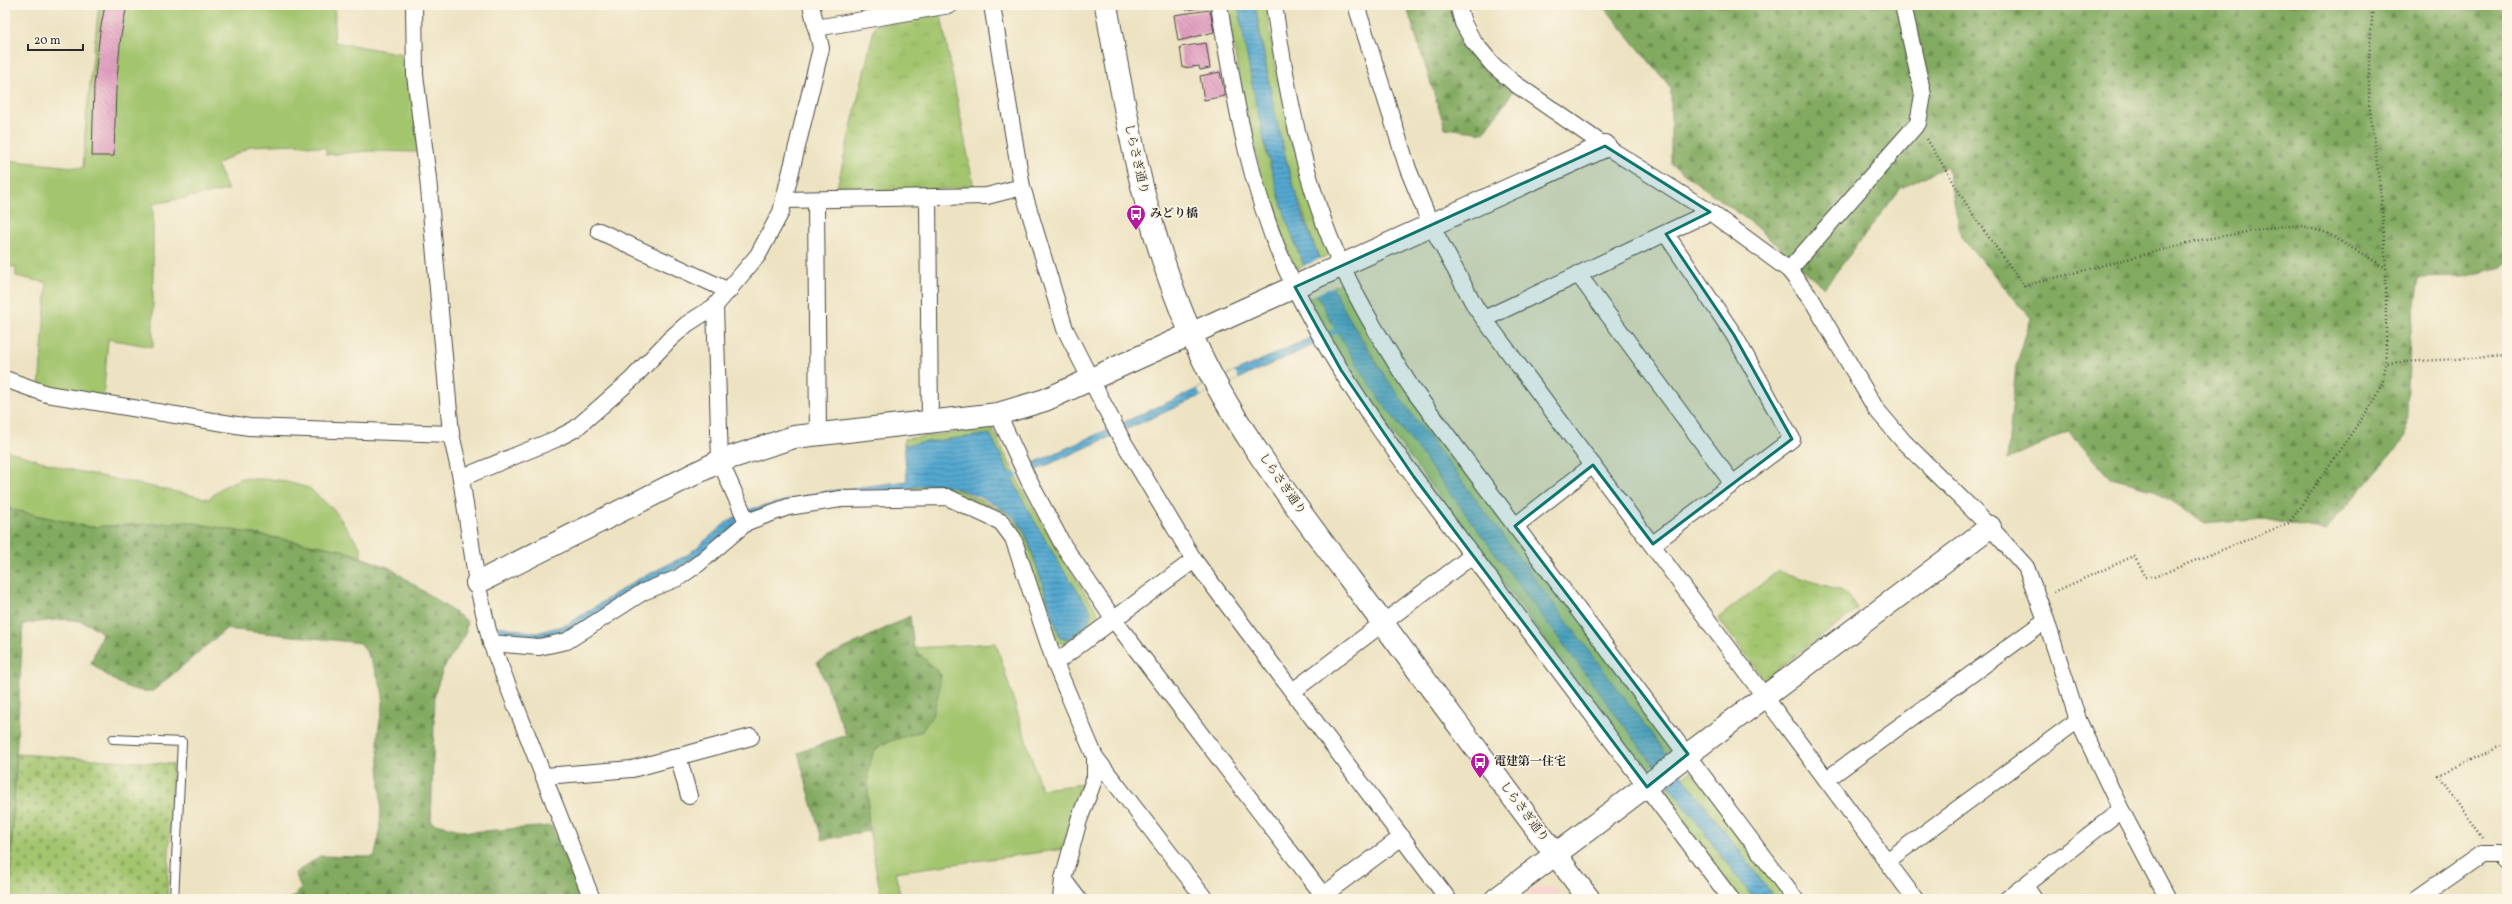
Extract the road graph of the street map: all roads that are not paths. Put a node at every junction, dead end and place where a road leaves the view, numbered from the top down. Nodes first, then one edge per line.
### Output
1 (414, 5) edge
2 (811, 5) edge
3 (950, 5) edge
4 (992, 5) edge
5 (1106, 5) edge
6 (1219, 5) edge
7 (1274, 5) edge
8 (1356, 5) edge
9 (1458, 5) edge
10 (1902, 5) edge
11 (816, 28) junction
12 (1605, 146) junction
13 (1022, 187) junction
14 (928, 198) junction
15 (784, 200) junction
16 (816, 200) junction
17 (1710, 212) junction
18 (1431, 225) junction
19 (599, 231) dead end
20 (1666, 234) junction
21 (1339, 267) junction
22 (1789, 270) junction
23 (1578, 274) junction
24 (1298, 286) junction
25 (730, 291) junction
26 (716, 306) junction
27 (1484, 319) junction
28 (1191, 335) junction
29 (5, 379) edge
30 (1091, 380) junction
31 (998, 414) junction
32 (930, 422) junction
33 (451, 434) junction
34 (818, 434) junction
35 (720, 461) junction
36 (1593, 465) junction
37 (462, 478) junction
38 (1733, 484) junction
39 (747, 522) junction
40 (1515, 526) junction
41 (1990, 527) junction
42 (1653, 544) junction
43 (1473, 555) junction
44 (1194, 560) junction
45 (477, 584) junction
46 (1114, 620) junction
47 (2046, 620) junction
48 (1383, 623) junction
49 (491, 643) junction
50 (1055, 663) junction
51 (1293, 691) junction
52 (1766, 697) junction
53 (2078, 720) junction
54 (751, 737) dead end
55 (113, 738) dead end
56 (1688, 754) junction
57 (678, 756) junction
58 (1095, 757) junction
59 (545, 776) junction
60 (1827, 779) junction
61 (1647, 787) junction
62 (689, 796) dead end
63 (2121, 810) junction
64 (1402, 837) junction
65 (1556, 854) junction
66 (2501, 858) edge
67 (1887, 861) junction
68 (1063, 879) junction
69 (2025, 886) junction
70 (1321, 897) edge
71 (174, 899) edge
72 (592, 899) edge
73 (1062, 899) edge
74 (1078, 899) edge
75 (1205, 899) edge
76 (1448, 899) edge
77 (1496, 899) edge
78 (1590, 899) edge
79 (1731, 899) edge
80 (1795, 899) edge
81 (1915, 899) edge
82 (2007, 899) edge
83 (2034, 899) edge
84 (2168, 899) edge
85 (2417, 899) edge

1 - 33 street
2 - 11 street
3 - 11 street
4 - 13 street
5 - 28 street, しらさぎ通り
6 - 24 street
7 - 21 street
8 - 18 street
9 - 12 street
10 - 22 street
11 - 15 street
12 - 17 street
12 - 18 street
13 - 14 street
13 - 30 street
14 - 16 street
14 - 32 street
15 - 16 street
15 - 25 street
16 - 34 street
17 - 20 street
17 - 22 street
18 - 21 street
18 - 27 street
19 - 25 street
20 - 23 street
20 - 38 street
21 - 24 street
21 - 40 street
22 - 41 street
23 - 27 street
23 - 38 street
24 - 28 street
24 - 43 street
25 - 26 street
26 - 35 street
26 - 37 street
27 - 36 street
28 - 30 street
28 - 48 street, しらさぎ通り
29 - 33 street
30 - 31 street
30 - 44 street
31 - 32 street
31 - 46 street
32 - 34 street
33 - 37 street
34 - 35 street
35 - 39 street
35 - 45 street
36 - 40 street
36 - 42 street
37 - 45 street
38 - 42 street
39 - 49 street
39 - 50 street
40 - 56 street
41 - 47 street
41 - 52 street
42 - 52 street
43 - 48 street
43 - 61 street
44 - 46 street
44 - 51 street
45 - 49 street
46 - 50 street
46 - 70 street
47 - 53 street
47 - 60 street
48 - 51 street
48 - 65 street, しらさぎ通り
49 - 59 street
50 - 58 street
51 - 64 street
52 - 56 street
52 - 60 street
53 - 63 street
53 - 67 street
54 - 57 street
55 - 71 lane
56 - 61 street
56 - 80 street
57 - 59 street
57 - 62 street
58 - 68 street
58 - 75 street
59 - 72 street
60 - 67 street
61 - 65 street
61 - 79 street
63 - 69 street
63 - 84 street
64 - 70 street
64 - 76 street
65 - 77 street
65 - 78 street, しらさぎ通り
66 - 85 street
67 - 81 street
68 - 73 street
68 - 74 street
69 - 82 street
69 - 83 street

